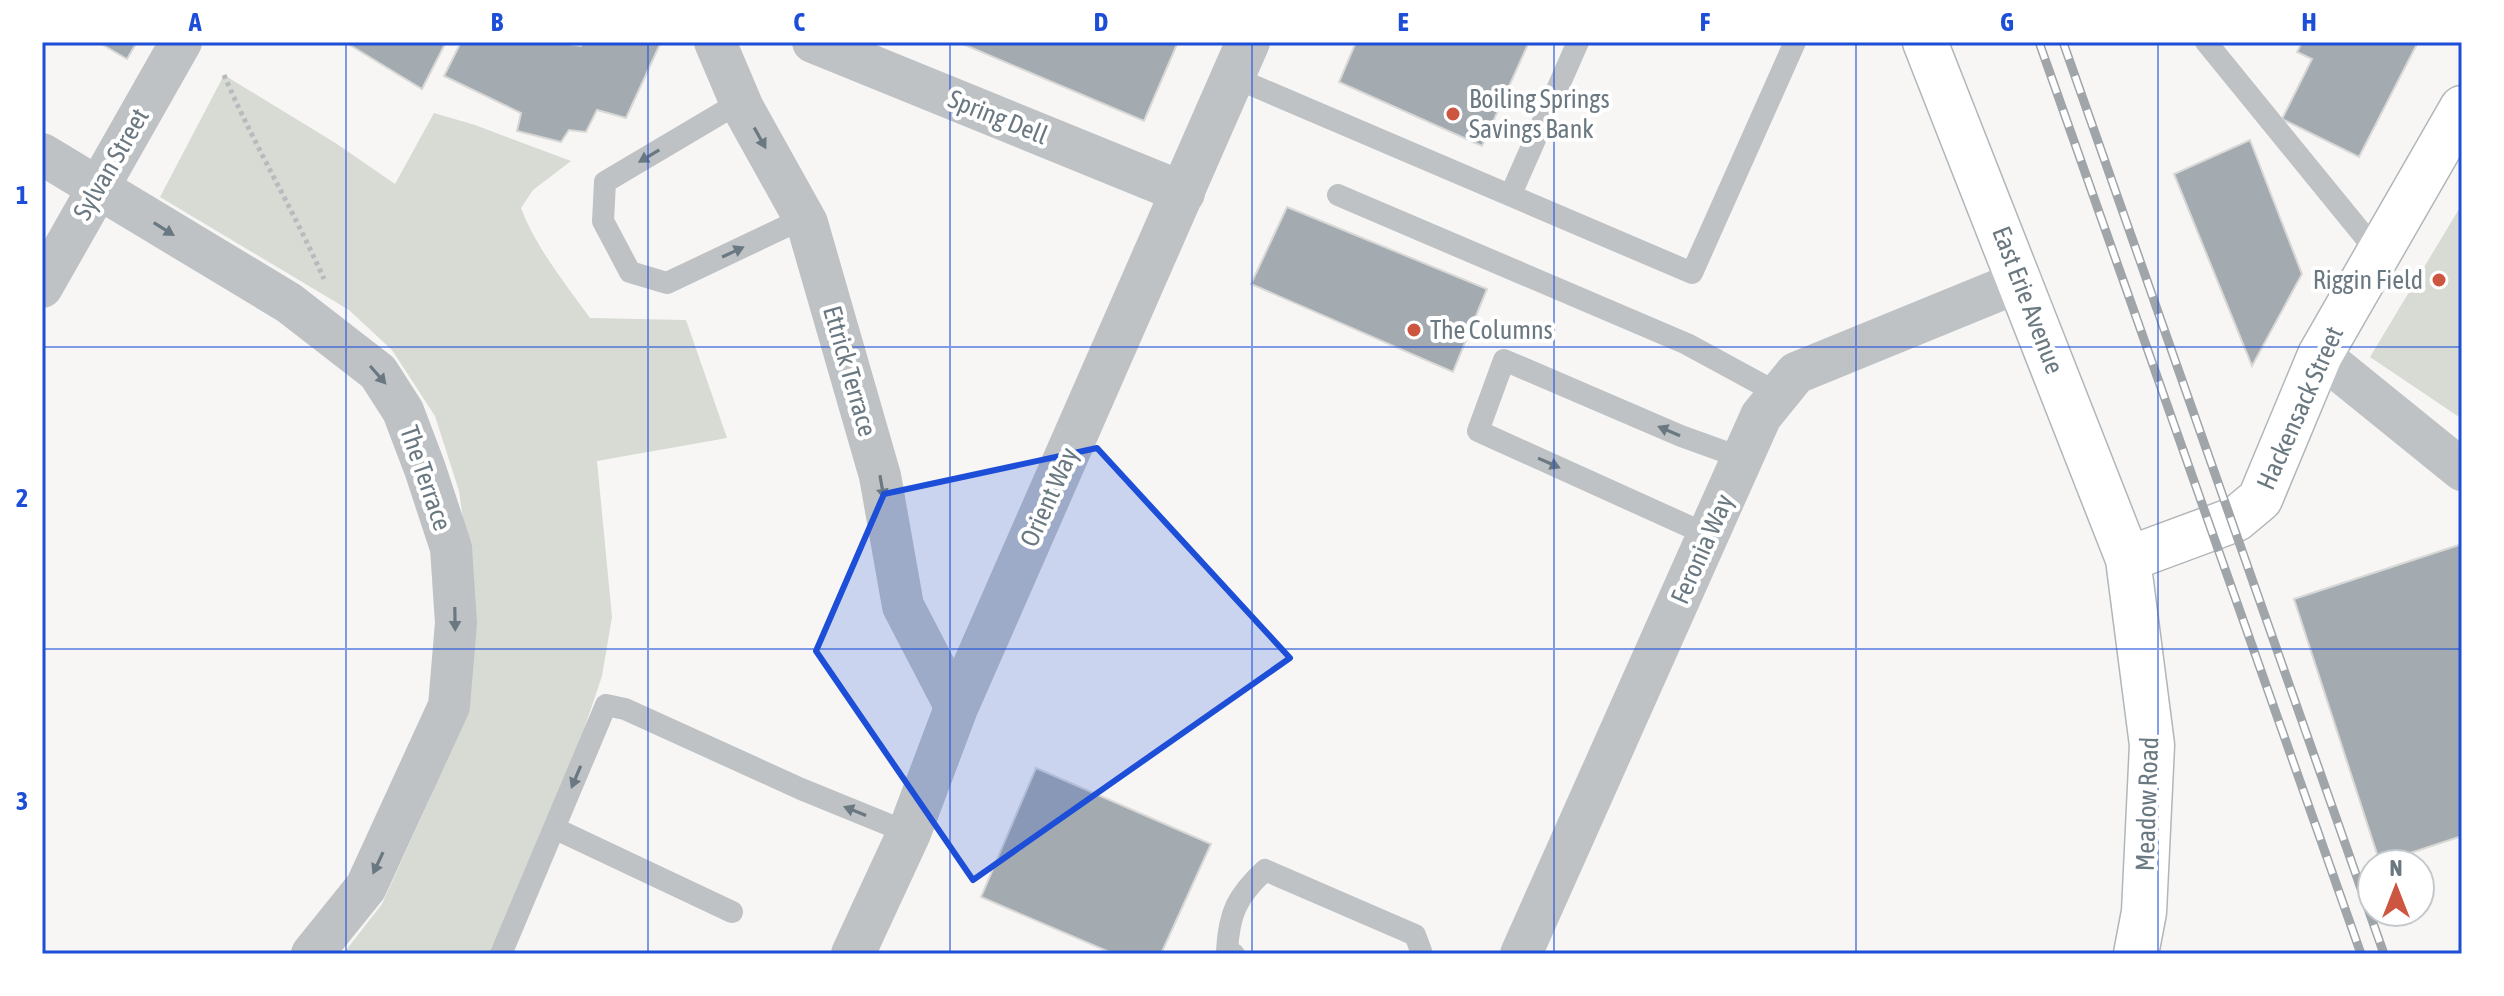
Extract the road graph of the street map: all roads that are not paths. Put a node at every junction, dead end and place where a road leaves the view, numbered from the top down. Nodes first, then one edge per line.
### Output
1 (181, 42) edge
2 (715, 42) edge
3 (813, 42) edge
4 (1578, 42) edge
5 (1795, 42) edge
6 (1925, 42) edge
7 (2206, 42) edge
8 (1240, 60) edge
9 (740, 102) junction
10 (2462, 108) edge
11 (42, 154) edge
12 (99, 187) junction
13 (1184, 193) junction
14 (1511, 194) junction
15 (1338, 195) dead end
16 (804, 218) junction
17 (2378, 253) junction
18 (2021, 281) junction
19 (42, 287) edge
20 (2320, 355) junction
21 (1779, 394) junction
22 (1742, 458) junction
23 (2462, 470) edge
24 (1708, 535) junction
25 (2128, 559) junction
26 (956, 708) junction
27 (554, 828) junction
28 (909, 833) junction
29 (732, 912) dead end
30 (312, 954) edge
31 (501, 954) edge
32 (853, 954) edge
33 (1234, 954) edge
34 (1419, 954) edge
35 (1521, 954) edge
36 (2136, 954) edge

1 - 12 street, Sylvan Street
2 - 9 street, Ettrick Terrace
3 - 13 street, Spring Dell
4 - 14 lane
5 - 14 lane
6 - 18 main road, East Erie Avenue
7 - 17 lane
8 - 13 street, Orient Way
8 - 14 lane
9 -> 16 street, Ettrick Terrace
9 -> 16 lane
10 - 17 main road, Hackensack Street
11 - 12 street, The Terrace
12 - 19 street, Sylvan Street
12 -> 30 street, The Terrace
13 - 26 street, Orient Way
15 - 21 lane
16 -> 26 street, Ettrick Terrace
17 - 20 main road, Hackensack Street
18 - 21 street, Feronia Way
18 - 25 main road, East Erie Avenue
20 - 23 street
20 - 25 main road, Hackensack Street
21 - 22 street, Feronia Way
22 - 24 street, Feronia Way
22 -> 24 lane
24 - 35 street, Feronia Way
25 - 36 main road, Meadow Road
26 - 28 street, Orient Way
28 -> 27 lane
27 - 29 lane
27 - 31 lane
28 - 32 street, Orient Way
33 - 34 lane

